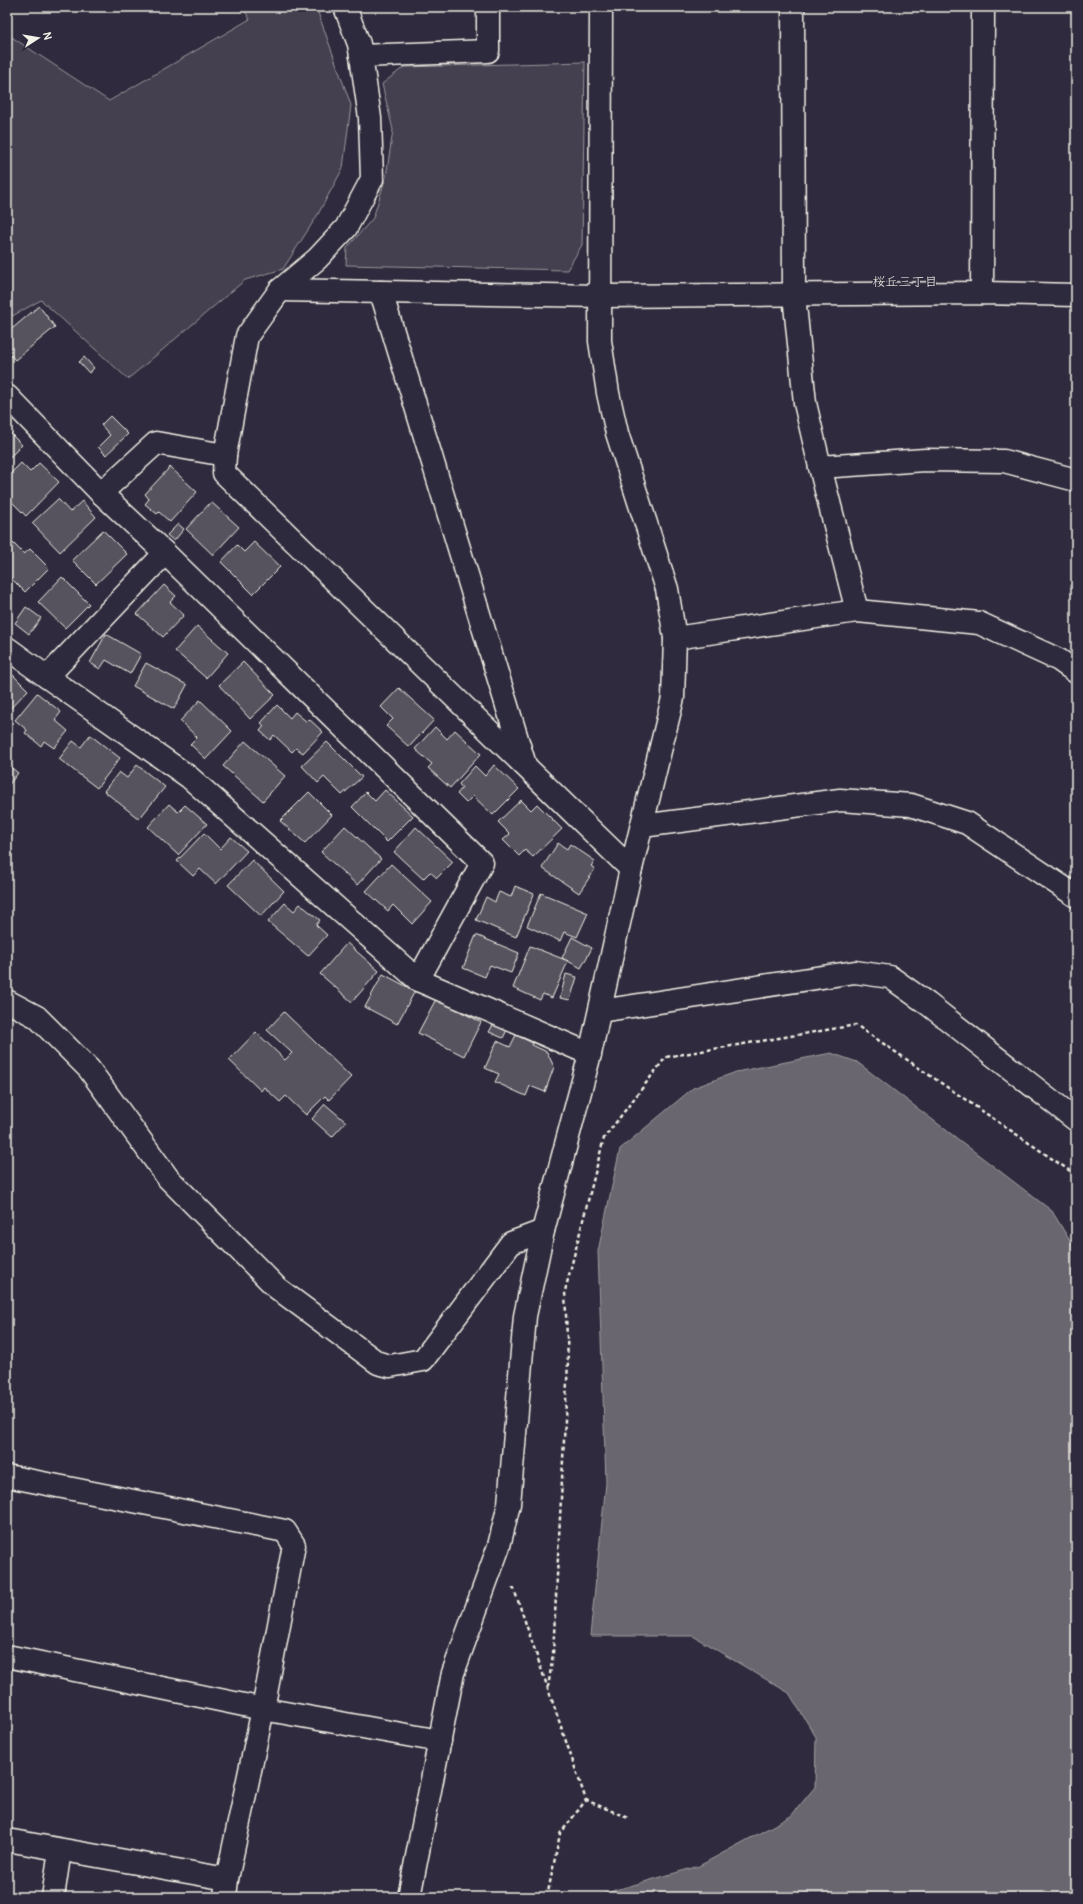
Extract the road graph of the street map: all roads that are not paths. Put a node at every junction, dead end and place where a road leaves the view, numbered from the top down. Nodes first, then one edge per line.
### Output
1 (345, 7) edge
2 (488, 7) edge
3 (601, 7) edge
4 (793, 7) edge
5 (983, 7) edge
6 (361, 56) junction
7 (280, 290) junction
8 (381, 292) junction
9 (982, 293) junction
10 (794, 295) junction
11 (1076, 295) edge
12 (601, 296) junction
13 (7, 396) edge
14 (225, 455) junction
15 (820, 467) junction
16 (1076, 480) edge
17 (101, 493) junction
18 (165, 553) junction
19 (857, 611) junction
20 (676, 638) junction
21 (7, 648) edge
22 (1076, 672) edge
23 (46, 678) junction
24 (526, 768) junction
25 (642, 826) junction
26 (631, 869) junction
27 (1076, 896) edge
28 (418, 980) junction
29 (7, 1001) edge
30 (600, 1011) junction
31 (590, 1054) junction
32 (1076, 1120) edge
33 (544, 1231) junction
34 (7, 1476) edge
35 (7, 1656) edge
36 (263, 1709) junction
37 (440, 1741) junction
38 (7, 1840) edge
39 (60, 1850) junction
40 (226, 1888) edge
41 (53, 1897) edge
42 (409, 1897) edge

1 - 6 street
2 - 6 street
3 - 12 street
4 - 10 street
5 - 9 street
6 - 7 street
7 - 8 street
7 - 14 street
8 - 12 street
8 - 24 street
9 - 10 street
9 - 11 street
10 - 12 street
10 - 15 street
12 - 20 street
13 - 17 street
14 - 17 street
14 - 24 street
15 - 16 street
15 - 19 street
17 - 18 street
18 - 23 street
18 - 28 street
19 - 20 street
19 - 22 street
20 - 25 street
21 - 23 street
23 - 28 street
24 - 26 street
25 - 26 street
25 - 27 street
26 - 30 street
28 - 31 street
29 - 33 street
30 - 31 street
30 - 32 street
31 - 33 street
33 - 37 street
34 - 36 street
35 - 36 street
36 - 37 street
36 - 40 street
37 - 42 street
38 - 39 street
39 - 40 street
39 - 41 street

